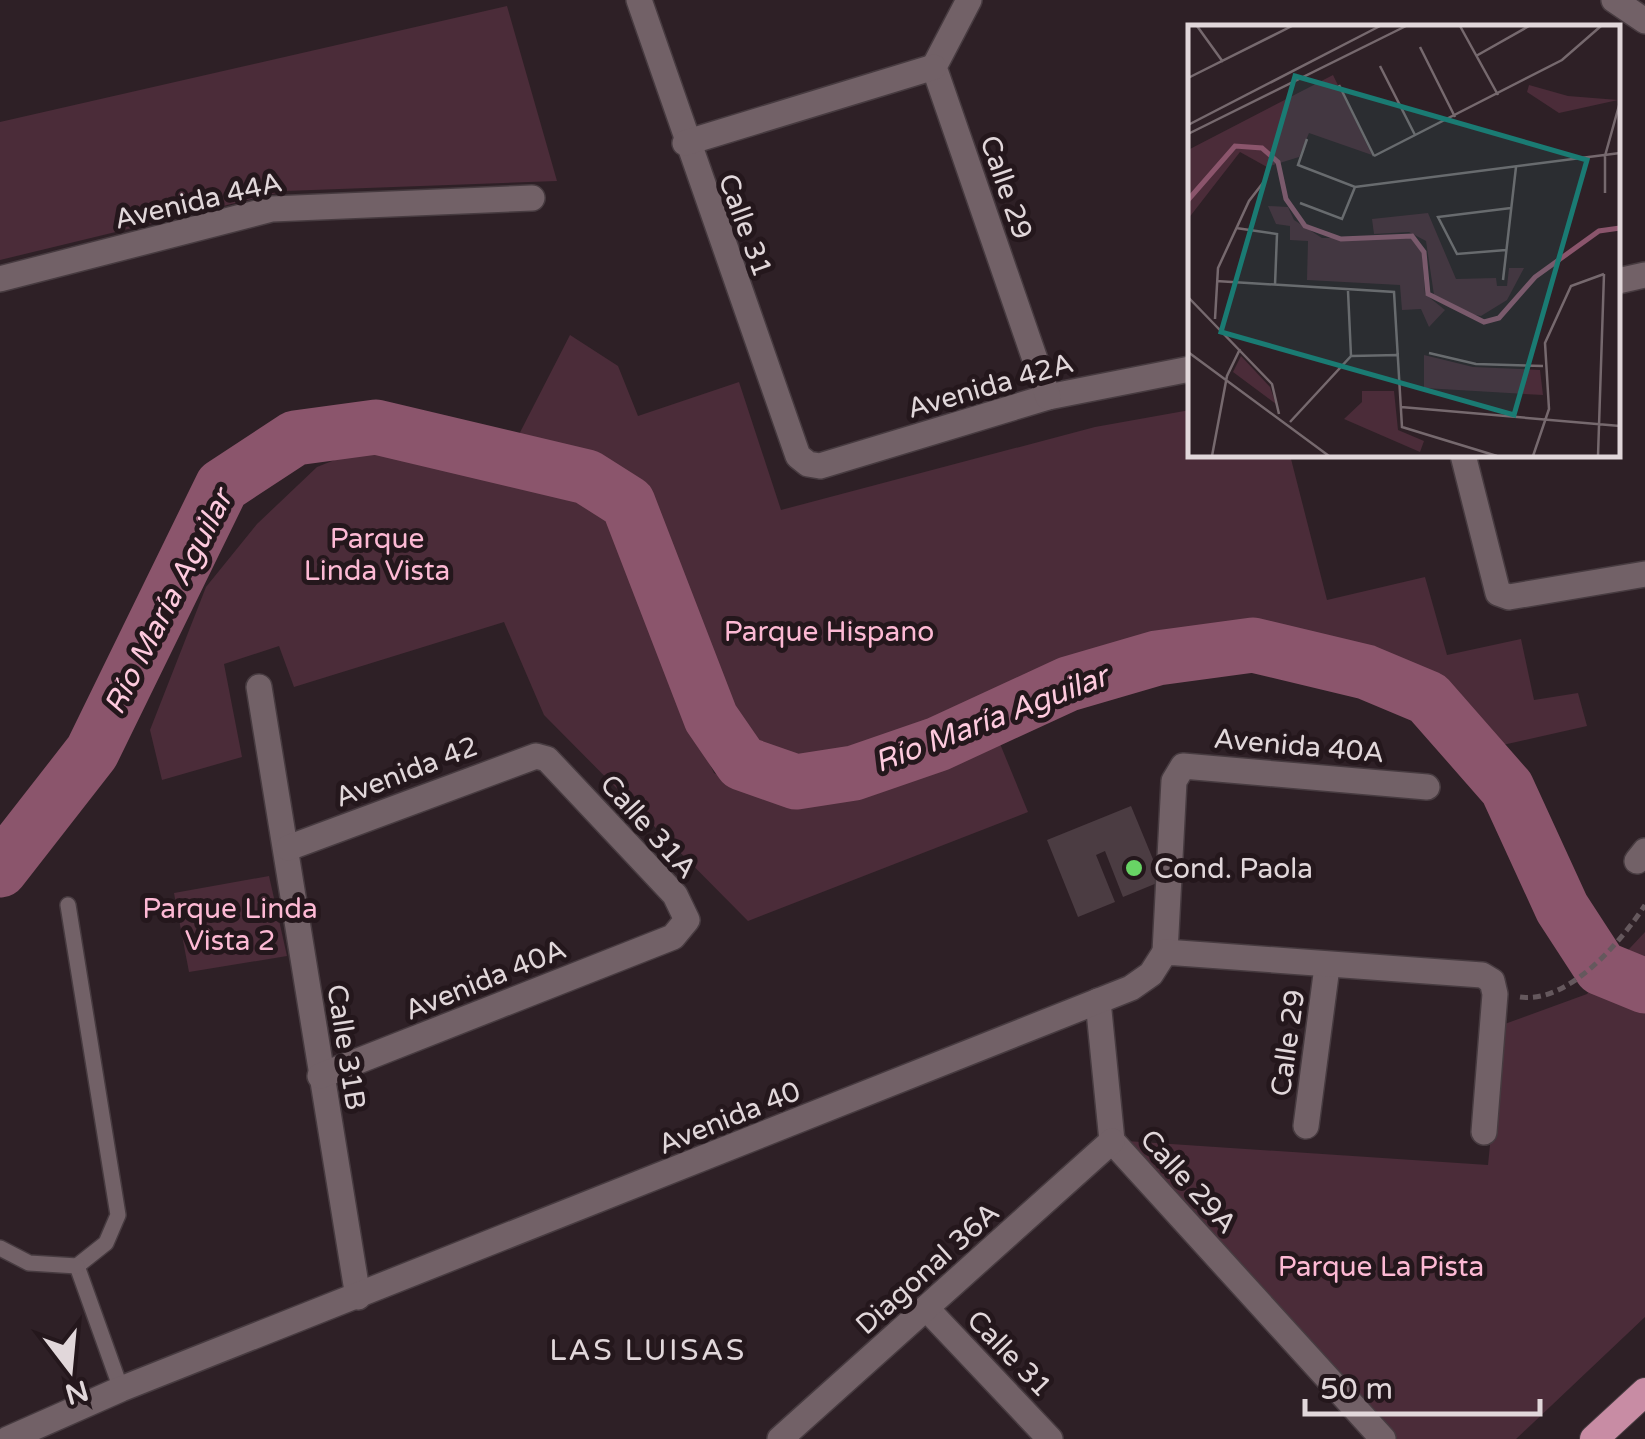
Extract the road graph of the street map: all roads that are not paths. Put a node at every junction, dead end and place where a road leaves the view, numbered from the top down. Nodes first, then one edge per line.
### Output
1 (639, 0) edge
2 (968, 0) edge
3 (1614, 0) edge
4 (1645, 22) edge
5 (934, 68) junction
6 (685, 143) junction
7 (532, 198) dead end
8 (1645, 276) edge
9 (0, 278) edge
10 (1620, 281) edge
11 (1188, 369) edge
12 (1048, 397) junction
13 (1465, 458) edge
14 (808, 464) joint
15 (1645, 574) edge
16 (258, 687) dead end
17 (547, 759) joint
18 (1428, 787) dead end
19 (288, 848) junction
20 (68, 905) dead end
21 (673, 937) joint
22 (1164, 952) junction
23 (1328, 967) junction
24 (1098, 1002) junction
25 (320, 1076) junction
26 (1306, 1126) dead end
27 (1484, 1132) dead end
28 (1112, 1140) junction
29 (0, 1248) edge
30 (77, 1266) junction
31 (358, 1296) junction
32 (927, 1309) junction
33 (121, 1389) junction
34 (1645, 1392) edge
35 (8, 1439) edge
36 (780, 1439) edge
37 (1050, 1439) edge
38 (1382, 1439) edge
39 (1594, 1439) edge

1 - 6 street, Calle 31
2 - 5 street
3 - 4 street
5 - 6 street
5 - 12 street, Calle 29
6 - 14 street, Calle 31
7 - 9 street, Avenida 44A
8 - 10 street
11 - 12 street, Avenida 42A
12 - 14 street, Avenida 42A
13 - 15 street
16 - 19 street, Calle 31B
17 - 19 street, Avenida 42
17 - 21 street, Calle 31A
18 - 22 street, Avenida 40A
19 - 25 street, Calle 31B
20 - 30 lane
21 - 25 street, Avenida 40A
22 - 23 street
22 - 24 street, Avenida 40
23 - 26 street, Calle 29
23 - 27 street
24 - 28 street
24 - 31 street, Avenida 40
25 - 31 street, Calle 31B
28 - 32 street, Diagonal 36A
28 - 38 street, Calle 29A
29 - 30 lane
30 - 33 lane
31 - 33 street, Avenida 40
32 - 36 street, Diagonal 36A
32 - 37 street, Calle 31
33 - 35 street, Avenida 40
34 - 39 highway

